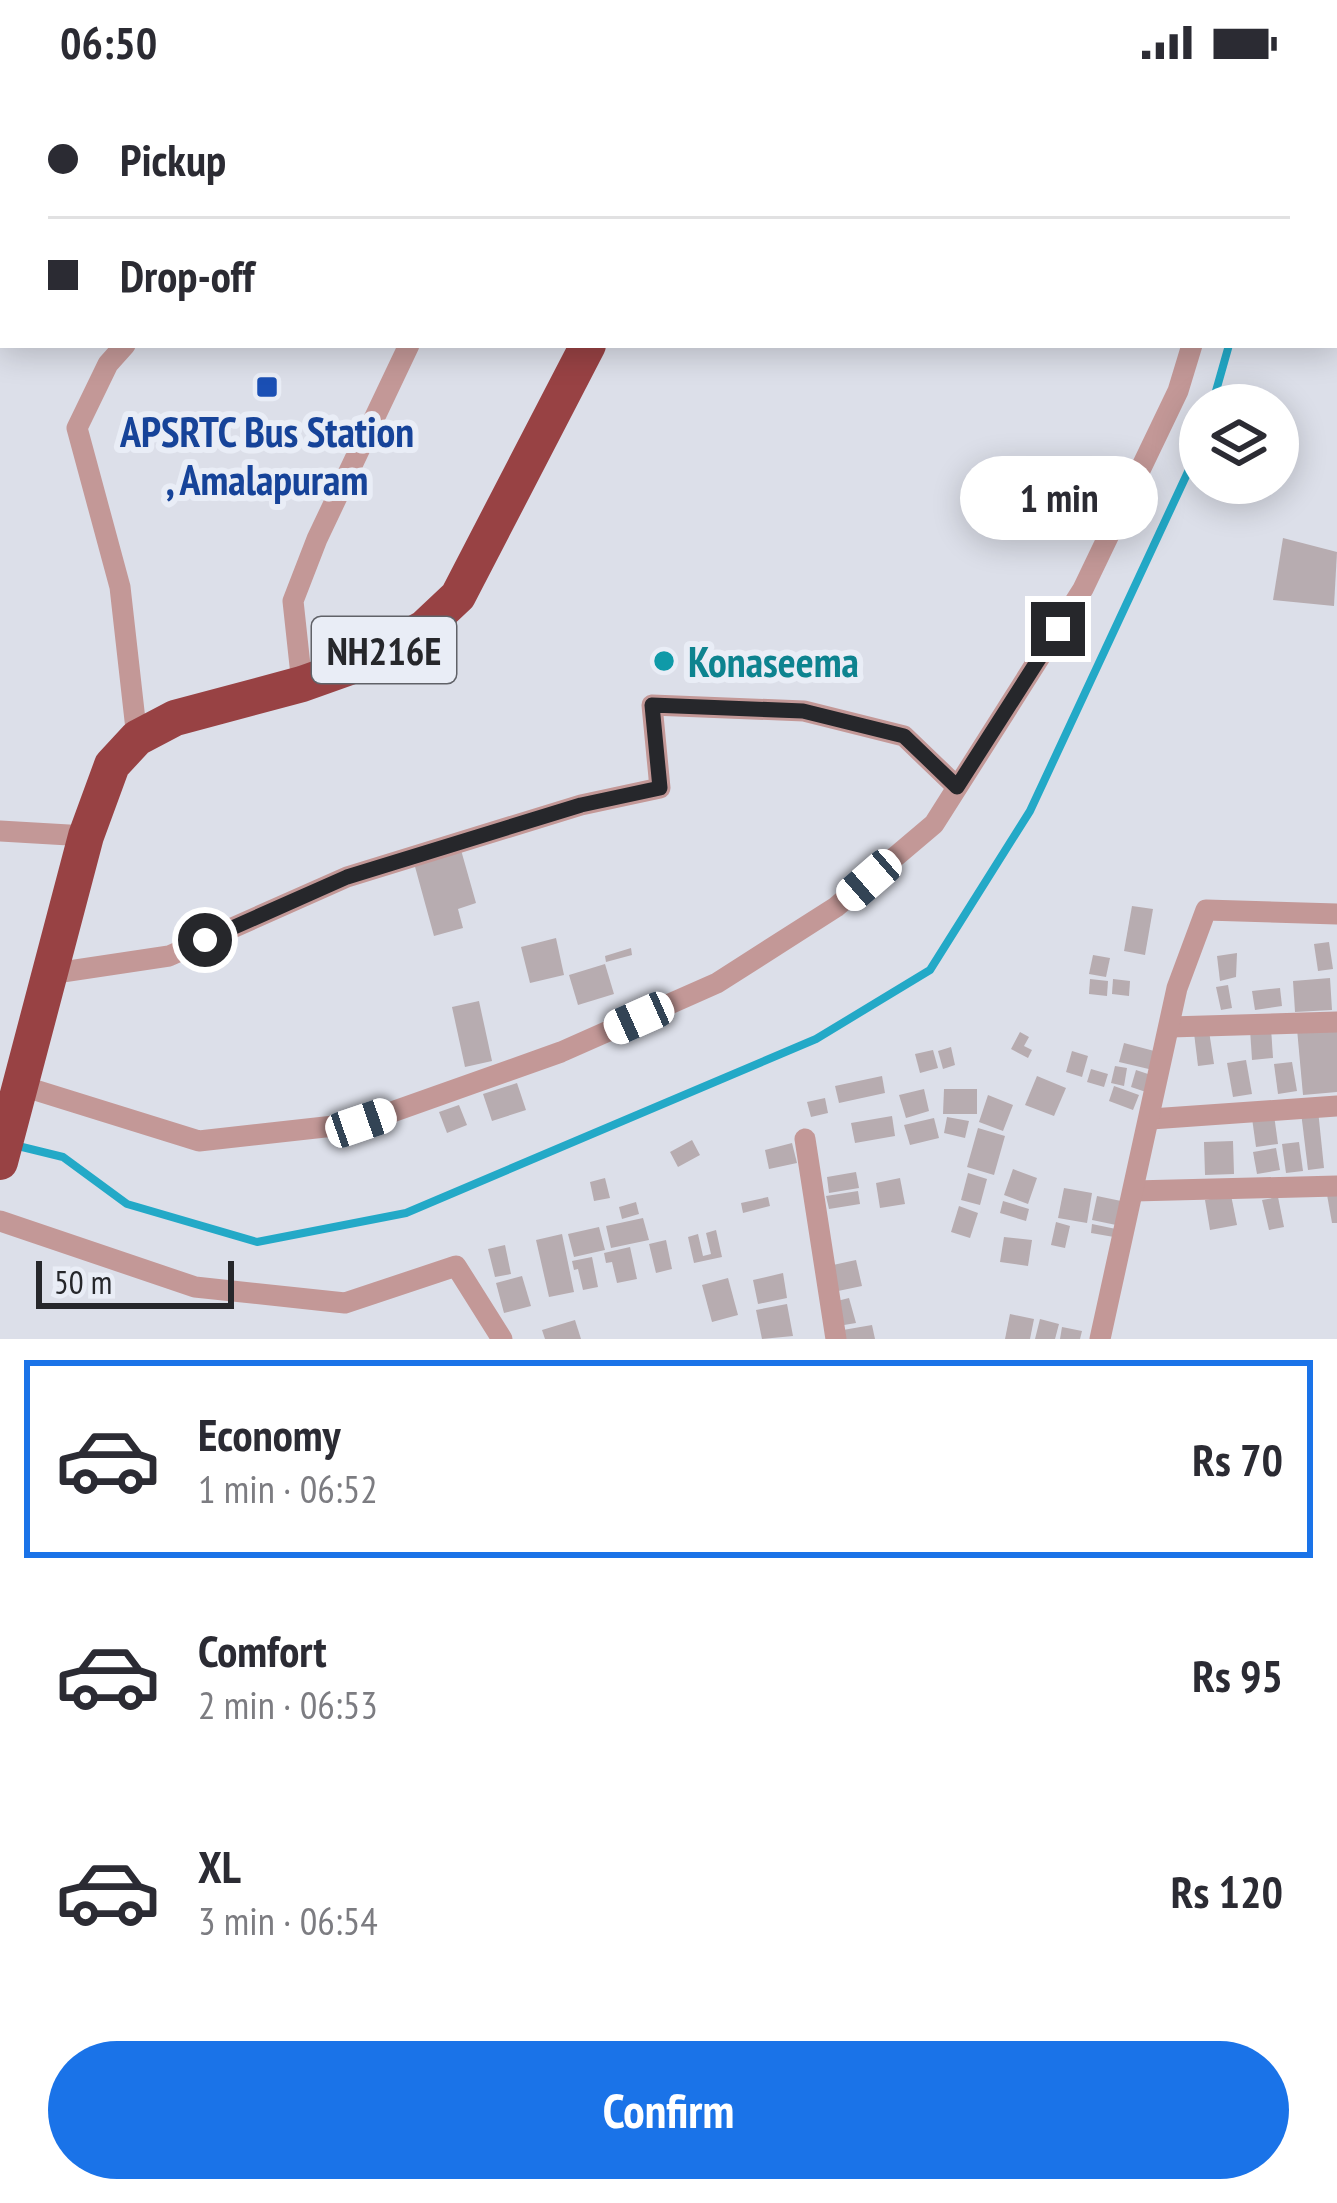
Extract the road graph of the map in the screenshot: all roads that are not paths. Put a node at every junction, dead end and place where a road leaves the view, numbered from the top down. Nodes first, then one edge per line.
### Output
1 (122, 348) edge
2 (408, 348) edge
3 (586, 348) edge
4 (1191, 348) edge
5 (302, 684) junction
6 (137, 738) junction
7 (957, 787) junction
8 (0, 831) edge
9 (86, 836) junction
10 (1337, 914) edge
11 (49, 974) junction
12 (1337, 1022) edge
13 (1170, 1027) junction
14 (19, 1085) junction
15 (1337, 1106) edge
16 (1150, 1119) junction
17 (805, 1139) dead end
18 (3, 1149) edge
19 (1337, 1186) edge
20 (1134, 1191) junction
21 (0, 1221) edge
22 (502, 1339) edge
23 (836, 1339) edge
24 (1100, 1339) edge

1 - 6 street
2 - 5 street
3 - 5 highway, NH216E
4 - 7 street
5 - 6 highway, NH216E
6 - 9 highway
7 - 11 street
7 - 14 street
8 - 9 street
9 - 11 highway
10 - 13 street
11 - 14 highway
12 - 13 street
13 - 16 street
14 - 18 highway
15 - 16 street
16 - 20 street
17 - 23 street
19 - 20 street
20 - 24 street
21 - 22 street

